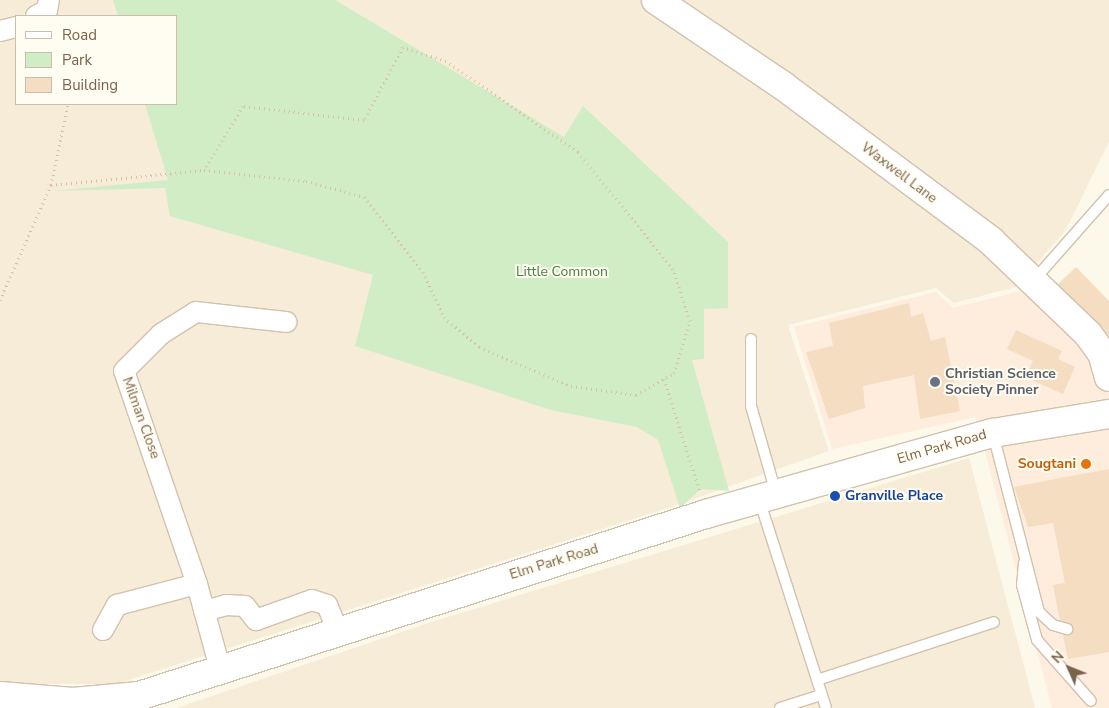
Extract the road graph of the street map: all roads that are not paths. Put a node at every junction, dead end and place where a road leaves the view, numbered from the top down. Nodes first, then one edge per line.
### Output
1 (49, 0) edge
2 (656, 0) edge
3 (38, 15) edge
4 (15, 27) edge
5 (0, 31) edge
6 (1109, 195) edge
7 (1034, 280) junction
8 (286, 322) dead end
9 (751, 339) dead end
10 (1109, 377) edge
11 (1109, 414) edge
12 (993, 432) junction
13 (768, 497) junction
14 (1025, 557) junction
15 (197, 584) junction
16 (204, 611) junction
17 (994, 622) dead end
18 (1067, 629) dead end
19 (103, 630) dead end
20 (339, 633) junction
21 (221, 672) junction
22 (817, 680) junction
23 (821, 695) junction
24 (0, 696) edge
25 (1091, 700) dead end
26 (780, 708) edge
27 (826, 708) edge

1 - 3 street
2 - 7 street, Waxwell Lane
4 - 5 street
6 - 7 lane
7 - 10 street, Waxwell Lane
8 - 15 street, Milman Close
9 - 13 lane
11 - 12 street, Elm Park Road
12 - 13 street, Elm Park Road
12 - 14 lane
13 - 20 street, Elm Park Road
13 - 22 lane
14 - 18 lane
14 - 25 lane
15 - 16 street, Milman Close
15 - 19 street
16 - 20 street
16 - 21 street, Milman Close
17 - 22 lane
20 - 21 street, Elm Park Road
21 - 24 street, Elm Park Road
22 - 23 lane
23 - 26 lane
23 - 27 lane

